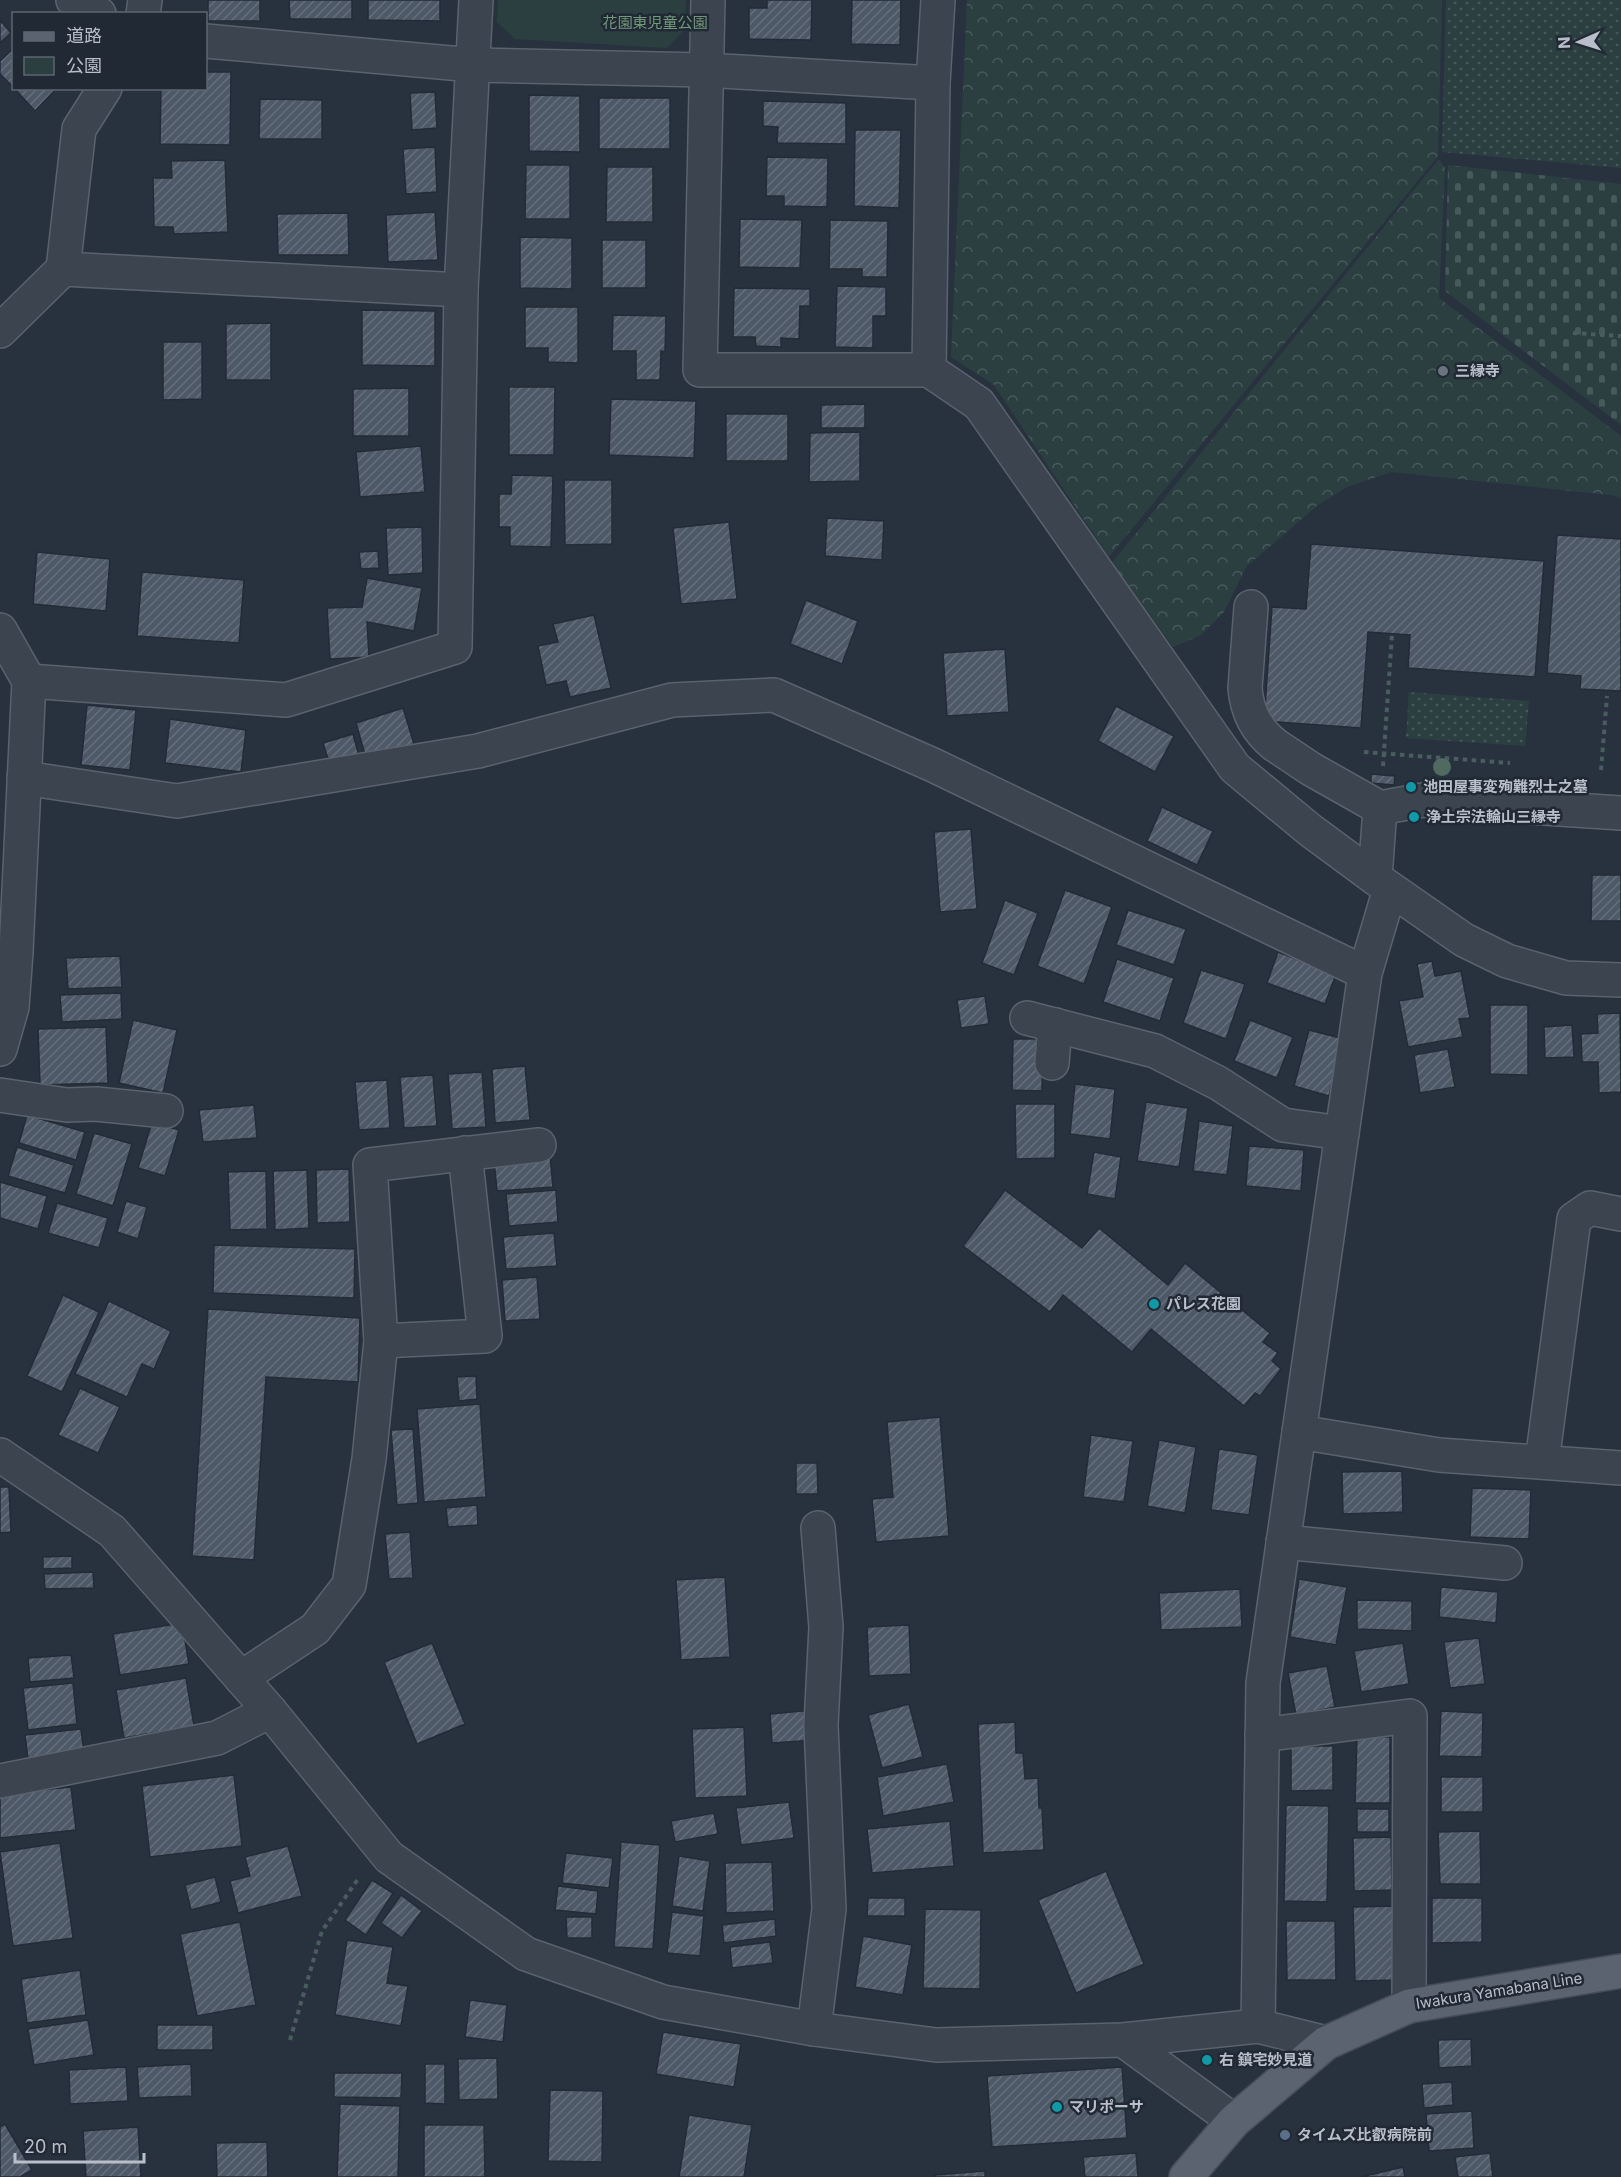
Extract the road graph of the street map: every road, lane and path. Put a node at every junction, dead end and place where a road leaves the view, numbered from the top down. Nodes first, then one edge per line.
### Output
1 (73, 0) edge
2 (476, 0) edge
3 (708, 0) edge
4 (938, 0) edge
5 (95, 12) edge
6 (207, 41) edge
7 (473, 65) junction
8 (705, 70) junction
9 (933, 83) junction
10 (104, 90) edge
11 (63, 268) junction
12 (461, 290) junction
13 (0, 332) edge
14 (1573, 333) dead end
15 (1621, 336) edge
16 (929, 370) junction
17 (1251, 607) dead end
18 (0, 630) edge
19 (1392, 634) dead end
20 (29, 681) junction
21 (1607, 696) dead end
22 (1518, 764) dead end
23 (1601, 770) dead end
24 (24, 778) junction
25 (1380, 808) junction
26 (1621, 813) edge
27 (1382, 884) junction
28 (1365, 973) junction
29 (1621, 980) edge
30 (0, 1049) edge
31 (1052, 1063) dead end
32 (0, 1095) edge
33 (166, 1111) dead end
34 (1342, 1134) junction
35 (539, 1145) dead end
36 (465, 1154) junction
37 (1621, 1214) edge
38 (381, 1341) junction
39 (1299, 1432) junction
40 (0, 1455) edge
41 (1542, 1462) junction
42 (1621, 1468) edge
43 (818, 1528) dead end
44 (1283, 1542) junction
45 (1505, 1563) dead end
46 (241, 1678) junction
47 (270, 1711) junction
48 (1262, 1735) junction
49 (0, 1781) edge
50 (380, 1847) junction
51 (1621, 1971) edge
52 (1409, 2006) junction
53 (1257, 2026) junction
54 (814, 2029) junction
55 (290, 2040) dead end
56 (1123, 2040) junction
57 (1326, 2043) junction
58 (1234, 2121) junction
59 (1189, 2175) edge

1 - 5 street
2 - 7 street
3 - 8 street
4 - 9 street
6 - 7 street
7 - 8 street
7 - 12 street
8 - 9 street
8 - 16 street
9 - 16 street
10 - 11 street
11 - 12 street
11 - 13 street
12 - 20 street
14 - 15 path
16 - 27 street
17 - 25 street
18 - 20 street
19 - 22 path
20 - 24 street
21 - 23 path
24 - 28 street
24 - 30 street
25 - 26 street
25 - 27 street
27 - 28 street
27 - 29 street
28 - 34 street
31 - 34 street
32 - 33 street
34 - 39 street
35 - 36 street
36 - 38 street
36 - 38 street
37 - 41 street
38 - 46 street
39 - 41 street
39 - 44 street
40 - 46 street
41 - 42 street
43 - 54 street
44 - 45 street
44 - 48 street
46 - 47 street
47 - 49 street
47 - 50 street
48 - 52 street
48 - 53 street
50 - 54 street
50 - 55 path
51 - 52 main road, Iwakura Yamabana Line
52 - 57 main road, Iwakura Yamabana Line
53 - 56 street
53 - 57 street
54 - 56 street
56 - 58 street
57 - 58 main road, Iwakura Yamabana Line
58 - 59 main road, Iwakura Yamabana Line

